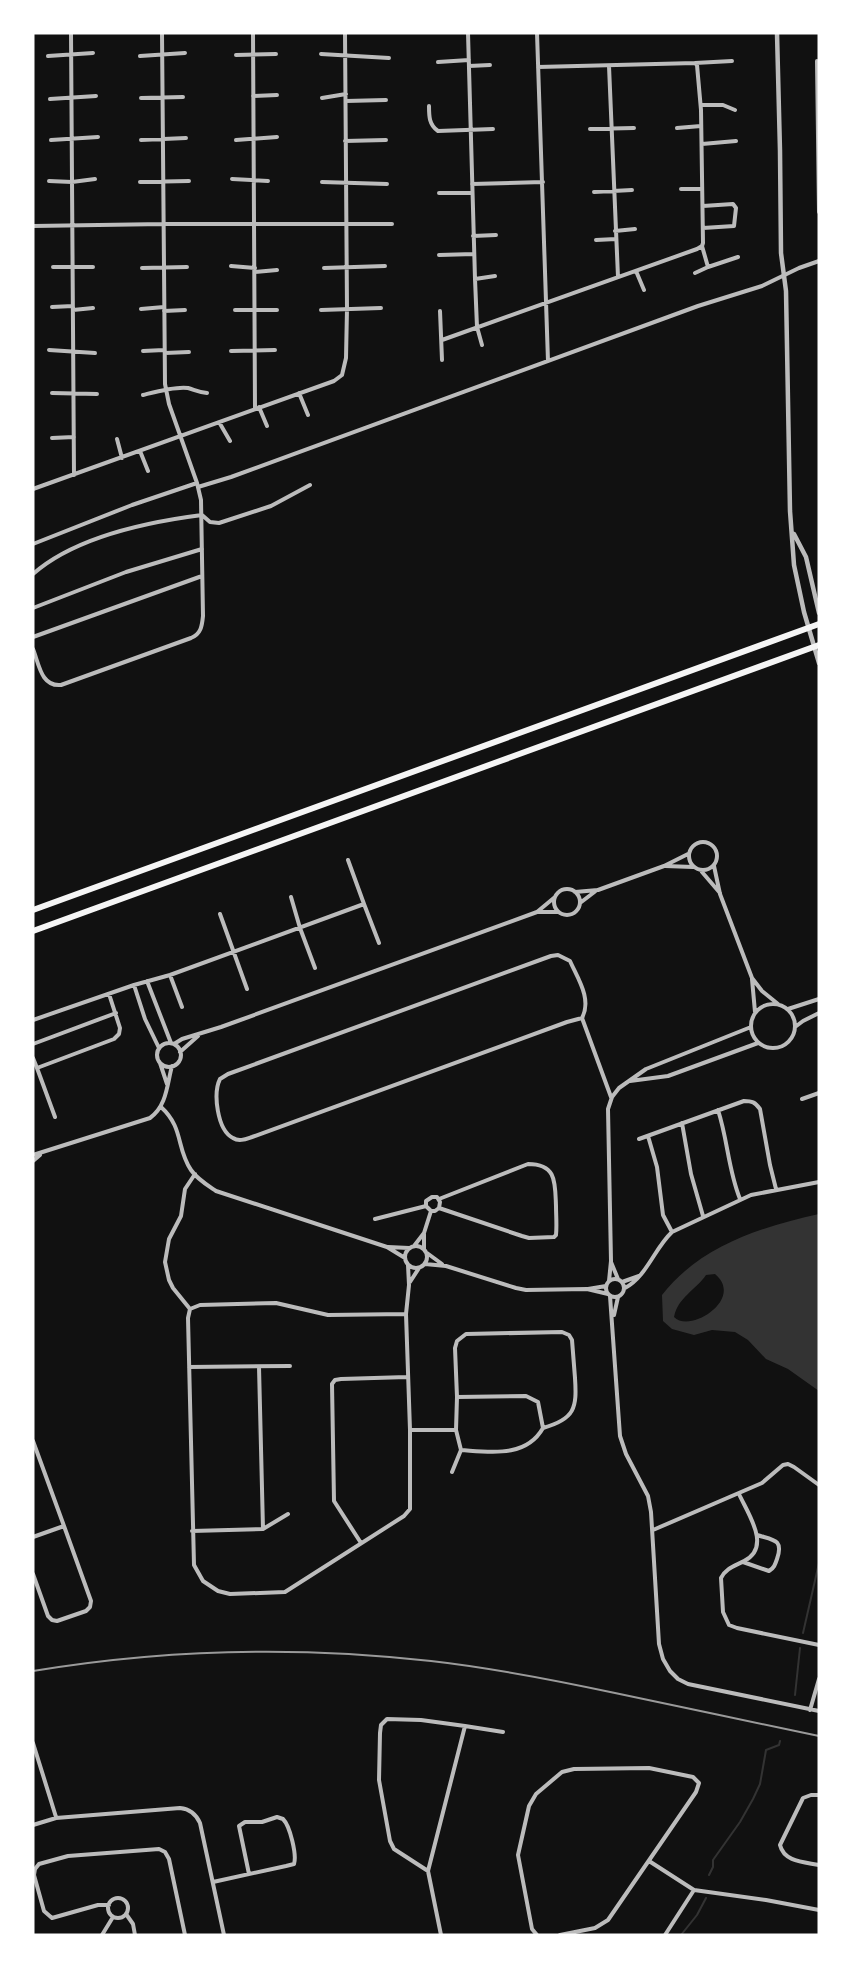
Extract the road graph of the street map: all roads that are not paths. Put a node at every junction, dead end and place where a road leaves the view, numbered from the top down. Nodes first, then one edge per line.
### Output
1 (71, 33) edge
2 (162, 33) edge
3 (253, 33) edge
4 (345, 33) edge
5 (468, 33) edge
6 (537, 33) edge
7 (777, 33) edge
8 (93, 53) dead end
9 (185, 53) dead end
10 (72, 54) junction
11 (162, 54) junction
12 (253, 54) junction
13 (276, 54) dead end
14 (321, 54) dead end
15 (236, 55) dead end
16 (48, 56) dead end
17 (140, 56) dead end
18 (345, 56) junction
19 (389, 58) dead end
20 (469, 60) junction
21 (732, 61) dead end
22 (817, 61) dead end
23 (438, 62) dead end
24 (695, 63) junction
25 (490, 65) dead end
26 (469, 66) junction
27 (609, 66) junction
28 (538, 67) junction
29 (346, 94) junction
30 (277, 95) dead end
31 (96, 96) dead end
32 (163, 96) junction
33 (183, 96) dead end
34 (253, 96) junction
35 (141, 98) dead end
36 (322, 98) dead end
37 (50, 99) dead end
38 (72, 99) junction
39 (386, 100) dead end
40 (346, 101) junction
41 (701, 105) junction
42 (429, 106) dead end
43 (735, 110) dead end
44 (818, 111) edge
45 (702, 126) junction
46 (634, 128) dead end
47 (677, 128) dead end
48 (493, 129) dead end
49 (590, 129) dead end
50 (611, 129) junction
51 (471, 130) junction
52 (98, 137) dead end
53 (277, 137) dead end
54 (186, 138) dead end
55 (254, 138) junction
56 (163, 139) junction
57 (51, 140) dead end
58 (72, 140) junction
59 (141, 140) dead end
60 (236, 140) dead end
61 (386, 140) dead end
62 (345, 141) junction
63 (736, 141) dead end
64 (702, 144) junction
65 (818, 153) edge
66 (95, 179) dead end
67 (232, 180) dead end
68 (254, 180) junction
69 (164, 181) junction
70 (189, 181) dead end
71 (268, 181) dead end
72 (49, 182) dead end
73 (72, 182) junction
74 (140, 182) dead end
75 (321, 182) dead end
76 (543, 182) junction
77 (345, 183) junction
78 (387, 184) dead end
79 (472, 184) junction
80 (681, 189) dead end
81 (702, 189) junction
82 (614, 190) junction
83 (632, 190) dead end
84 (594, 192) dead end
85 (438, 193) dead end
86 (472, 193) junction
87 (703, 206) junction
88 (819, 212) edge
89 (164, 224) junction
90 (255, 224) junction
91 (346, 224) junction
92 (392, 224) dead end
93 (33, 226) edge
94 (73, 226) junction
95 (703, 228) junction
96 (635, 229) dead end
97 (615, 231) junction
98 (496, 235) dead end
99 (473, 236) junction
100 (616, 239) junction
101 (596, 240) dead end
102 (702, 246) junction
103 (474, 254) junction
104 (439, 255) dead end
105 (738, 257) dead end
106 (819, 261) edge
107 (231, 266) dead end
108 (385, 266) dead end
109 (53, 267) dead end
110 (73, 267) junction
111 (93, 267) dead end
112 (164, 267) junction
113 (187, 267) dead end
114 (347, 267) junction
115 (708, 267) junction
116 (142, 268) dead end
117 (324, 268) dead end
118 (255, 270) junction
119 (277, 270) dead end
120 (636, 271) junction
121 (695, 273) dead end
122 (784, 275) junction
123 (495, 276) dead end
124 (618, 278) junction
125 (474, 279) junction
126 (644, 290) dead end
127 (546, 303) junction
128 (52, 307) dead end
129 (73, 308) junction
130 (93, 308) dead end
131 (381, 308) dead end
132 (141, 309) dead end
133 (164, 309) junction
134 (347, 309) junction
135 (185, 310) dead end
136 (236, 310) dead end
137 (255, 310) junction
138 (277, 310) dead end
139 (321, 310) dead end
140 (440, 311) dead end
141 (477, 327) junction
142 (442, 340) junction
143 (482, 345) dead end
144 (49, 350) dead end
145 (255, 350) junction
146 (275, 350) dead end
147 (143, 351) dead end
148 (165, 351) junction
149 (231, 351) dead end
150 (73, 352) junction
151 (189, 352) dead end
152 (95, 353) dead end
153 (442, 360) dead end
154 (548, 362) junction
155 (165, 390) junction
156 (52, 393) dead end
157 (207, 393) dead end
158 (299, 393) junction
159 (74, 394) junction
160 (97, 394) dead end
161 (143, 395) dead end
162 (257, 408) junction
163 (308, 415) dead end
164 (219, 422) junction
165 (267, 426) dead end
166 (181, 436) junction
167 (74, 437) junction
168 (52, 438) dead end
169 (117, 439) dead end
170 (230, 441) dead end
171 (140, 451) junction
172 (122, 458) junction
173 (148, 471) dead end
174 (74, 475) junction
175 (197, 485) junction
176 (310, 485) dead end
177 (33, 489) edge
178 (202, 515) junction
179 (793, 531) junction
180 (33, 544) edge
181 (202, 549) junction
182 (33, 574) edge
183 (202, 576) junction
184 (33, 608) edge
185 (819, 613) edge
186 (819, 624) edge
187 (808, 628) junction
188 (33, 637) edge
189 (816, 646) edge
190 (33, 649) edge
191 (819, 663) edge
192 (688, 854) junction
193 (348, 860) dead end
194 (664, 866) junction
195 (714, 866) junction
196 (693, 867) junction
197 (701, 871) junction
198 (598, 890) junction
199 (575, 892) junction
200 (720, 894) junction
201 (291, 897) dead end
202 (555, 897) junction
203 (580, 903) junction
204 (364, 904) junction
205 (33, 910) edge
206 (537, 912) junction
207 (559, 912) junction
208 (220, 914) dead end
209 (300, 928) junction
210 (33, 931) edge
211 (379, 943) dead end
212 (232, 952) junction
213 (315, 968) dead end
214 (170, 975) junction
215 (752, 978) junction
216 (147, 981) junction
217 (134, 985) junction
218 (247, 989) dead end
219 (109, 994) junction
220 (819, 999) edge
221 (778, 1004) junction
222 (182, 1006) dead end
223 (787, 1009) junction
224 (755, 1012) junction
225 (116, 1013) junction
226 (819, 1013) edge
227 (582, 1018) junction
228 (33, 1020) edge
229 (751, 1027) junction
230 (795, 1027) junction
231 (201, 1034) junction
232 (759, 1043) junction
233 (33, 1044) edge
234 (173, 1044) junction
235 (159, 1048) junction
236 (180, 1052) junction
237 (33, 1058) edge
238 (160, 1063) junction
239 (172, 1066) junction
240 (37, 1068) junction
241 (630, 1081) junction
242 (167, 1084) junction
243 (819, 1093) edge
244 (612, 1098) junction
245 (802, 1099) dead end
246 (161, 1107) junction
247 (718, 1110) junction
248 (55, 1117) dead end
249 (682, 1123) junction
250 (648, 1136) junction
251 (639, 1139) dead end
252 (43, 1152) junction
253 (33, 1155) edge
254 (33, 1161) edge
255 (195, 1174) junction
256 (819, 1182) edge
257 (776, 1189) junction
258 (439, 1199) junction
259 (740, 1200) junction
260 (426, 1206) junction
261 (439, 1208) junction
262 (431, 1211) junction
263 (703, 1216) junction
264 (375, 1219) dead end
265 (672, 1232) junction
266 (424, 1233) junction
267 (387, 1247) junction
268 (411, 1247) junction
269 (425, 1251) junction
270 (405, 1258) junction
271 (611, 1261) junction
272 (425, 1264) junction
273 (408, 1265) junction
274 (446, 1266) junction
275 (419, 1268) junction
276 (639, 1276) junction
277 (620, 1281) junction
278 (608, 1283) junction
279 (409, 1285) junction
280 (625, 1288) junction
281 (587, 1289) junction
282 (609, 1295) junction
283 (618, 1297) junction
284 (190, 1309) junction
285 (406, 1314) junction
286 (613, 1319) junction
287 (291, 1366) dead end
288 (259, 1367) junction
289 (189, 1368) junction
290 (407, 1377) junction
291 (458, 1397) junction
292 (543, 1428) junction
293 (410, 1430) junction
294 (456, 1430) junction
295 (33, 1441) edge
296 (461, 1450) junction
297 (452, 1472) dead end
298 (819, 1485) edge
299 (739, 1494) junction
300 (288, 1514) dead end
301 (64, 1526) junction
302 (263, 1528) junction
303 (652, 1530) junction
304 (192, 1531) junction
305 (757, 1535) junction
306 (33, 1537) edge
307 (361, 1543) junction
308 (743, 1562) junction
309 (33, 1574) edge
310 (819, 1645) edge
311 (819, 1679) edge
312 (810, 1710) junction
313 (819, 1712) edge
314 (465, 1725) junction
315 (502, 1732) dead end
316 (33, 1743) edge
317 (819, 1795) edge
318 (56, 1818) junction
319 (33, 1825) edge
320 (649, 1860) junction
321 (819, 1865) edge
322 (428, 1871) junction
323 (249, 1874) junction
324 (213, 1882) junction
325 (694, 1890) junction
326 (108, 1905) junction
327 (819, 1910) edge
328 (126, 1914) junction
329 (113, 1917) junction
330 (102, 1935) edge
331 (135, 1935) edge
332 (185, 1935) edge
333 (224, 1935) edge
334 (441, 1935) edge
335 (537, 1935) edge
336 (560, 1935) edge
337 (665, 1935) edge

1 - 10 street
2 - 11 street
3 - 12 street
4 - 18 street
5 - 20 street
6 - 28 street
7 - 122 street
8 - 10 street
9 - 11 street
10 - 16 street
10 - 38 street
11 - 17 street
11 - 32 street
12 - 13 street
12 - 15 street
12 - 34 street
14 - 18 street
18 - 19 street
18 - 29 street
20 - 23 street
20 - 26 street
21 - 24 street
22 - 44 street
24 - 27 street
24 - 41 street
25 - 26 street
26 - 51 street
27 - 28 street
27 - 50 street
28 - 76 street
29 - 36 street
29 - 40 street
30 - 34 street
31 - 38 street
32 - 33 street
32 - 35 street
32 - 56 street
34 - 55 street
37 - 38 street
38 - 58 street
39 - 40 street
40 - 62 street
41 - 43 street
41 - 45 street
42 - 51 street
44 - 65 street
45 - 47 street
45 - 64 street
46 - 50 street
48 - 51 street
49 - 50 street
50 - 82 street
51 - 79 street
52 - 58 street
53 - 55 street
54 - 56 street
55 - 60 street
55 - 68 street
56 - 59 street
56 - 69 street
57 - 58 street
58 - 73 street
61 - 62 street
62 - 77 street
63 - 64 street
64 - 81 street
65 - 88 street
66 - 73 street
67 - 68 street
68 - 71 street
68 - 90 street
69 - 70 street
69 - 74 street
69 - 89 street
72 - 73 street
73 - 94 street
75 - 77 street
76 - 79 street
76 - 127 street
77 - 78 street
77 - 91 street
79 - 86 street
80 - 81 street
81 - 87 street
82 - 83 street
82 - 84 street
82 - 97 street
85 - 86 street
86 - 99 street
87 - 95 street
87 - 95 street
89 - 90 street
89 - 94 street
89 - 112 street
90 - 91 street
90 - 118 street
91 - 92 street
91 - 114 street
93 - 94 street
94 - 110 street
95 - 102 street
96 - 97 street
97 - 100 street
98 - 99 street
99 - 103 street
100 - 101 street
100 - 124 street
102 - 115 street
102 - 120 street
103 - 104 street
103 - 125 street
105 - 115 street
106 - 122 street
107 - 118 street
108 - 114 street
109 - 110 street
110 - 111 street
110 - 129 street
112 - 113 street
112 - 116 street
112 - 133 street
114 - 117 street
114 - 134 street
115 - 121 street
118 - 119 street
118 - 137 street
120 - 124 street
120 - 126 street
122 - 154 street
122 - 179 street
123 - 125 street
124 - 127 street
125 - 141 street
127 - 141 street
127 - 154 street
128 - 129 street
129 - 130 street
129 - 150 street
131 - 134 street
132 - 133 street
133 - 135 street
133 - 148 street
134 - 139 street
134 - 158 street
136 - 137 street
137 - 138 street
137 - 145 street
140 - 142 street
141 - 142 street
141 - 143 street
142 - 153 street
144 - 150 street
145 - 146 street
145 - 149 street
145 - 162 street
147 - 148 street
148 - 151 street
148 - 155 street
150 - 152 street
150 - 159 street
154 - 175 street
155 - 157 street
155 - 161 street
155 - 166 street
156 - 159 street
158 - 162 street
158 - 163 street
159 - 160 street
159 - 167 street
162 - 164 street
162 - 165 street
164 - 166 street
164 - 170 street
166 - 171 street
166 - 175 street
167 - 168 street
167 - 174 street
169 - 172 street
171 - 172 street
171 - 173 street
172 - 174 street
174 - 177 street
175 - 178 street
175 - 180 street
176 - 178 street
178 - 181 street
178 - 182 street
179 - 185 street
179 - 187 street
181 - 183 street
181 - 184 street
183 - 188 street
183 - 190 street
186 - 187 highway
187 - 189 street
187 - 205 highway
189 - 191 street
189 - 210 highway
192 - 194 street
192 - 195 street
192 - 196 street
193 - 204 street
194 - 196 street
194 - 198 street
195 - 197 street
195 - 200 street
196 - 197 street
197 - 200 street
198 - 199 street
198 - 203 street
199 - 202 street
199 - 203 street
200 - 215 street
201 - 209 street
202 - 206 street
202 - 207 street
203 - 207 street
204 - 209 street
204 - 211 street
206 - 207 street
206 - 231 street
208 - 212 street
209 - 212 street
209 - 213 street
212 - 214 street
212 - 218 street
214 - 216 street
214 - 222 street
215 - 221 street
215 - 224 street
216 - 217 street
216 - 234 street
217 - 219 street
217 - 235 street
219 - 225 street
219 - 228 street
220 - 223 street
221 - 223 street
221 - 224 street
223 - 230 street
224 - 229 street
225 - 233 street
225 - 240 street
226 - 230 street
227 - 227 street
227 - 244 street
229 - 232 street
229 - 241 street
230 - 232 street
231 - 234 street
231 - 236 street
232 - 241 street
234 - 235 street
234 - 236 street
235 - 238 street
236 - 239 street
237 - 240 street
238 - 239 street
238 - 242 street
239 - 242 street
240 - 248 street
241 - 244 street
242 - 246 street
243 - 245 street
244 - 271 street
246 - 252 street
246 - 255 street
247 - 249 street
247 - 257 street
247 - 259 street
249 - 250 street
249 - 263 street
250 - 251 street
250 - 265 street
252 - 253 street
252 - 254 street
255 - 267 street
255 - 284 street
256 - 257 street
257 - 259 street
258 - 260 street
258 - 261 street
258 - 261 street
259 - 263 street
260 - 262 street
260 - 264 street
261 - 262 street
262 - 266 street
263 - 265 street
265 - 276 street
266 - 268 street
266 - 269 street
267 - 268 street
267 - 270 street
268 - 269 street
268 - 270 street
269 - 272 street
269 - 274 street
270 - 273 street
271 - 277 street
271 - 278 street
272 - 274 street
272 - 275 street
273 - 275 street
273 - 279 street
274 - 281 street
275 - 279 street
276 - 277 street
276 - 280 street
277 - 278 street
277 - 280 street
278 - 281 street
278 - 282 street
279 - 285 street
280 - 283 street
281 - 282 street
282 - 283 street
282 - 286 street
283 - 286 street
284 - 285 street
284 - 289 street
285 - 290 street
286 - 303 street
287 - 288 street
288 - 289 street
288 - 302 street
289 - 304 street
290 - 293 street
290 - 307 street
291 - 292 street
291 - 292 street
291 - 294 street
292 - 296 street
293 - 294 street
293 - 307 street
294 - 296 street
295 - 301 street
296 - 297 street
298 - 299 street
299 - 303 street
299 - 305 street
300 - 302 street
301 - 306 street
301 - 309 street
302 - 304 street
303 - 312 street
304 - 307 street
305 - 308 street
305 - 308 street
308 - 310 street
311 - 312 street
312 - 313 street
314 - 315 street
314 - 322 street
314 - 322 street
316 - 318 street
317 - 321 street
318 - 319 street
318 - 324 street
320 - 325 street
320 - 335 street
320 - 336 street
322 - 334 street
323 - 323 street
323 - 324 street
324 - 333 street
325 - 327 street
325 - 337 street
326 - 328 street
326 - 329 street
326 - 332 street
328 - 329 street
328 - 331 street
329 - 330 street

